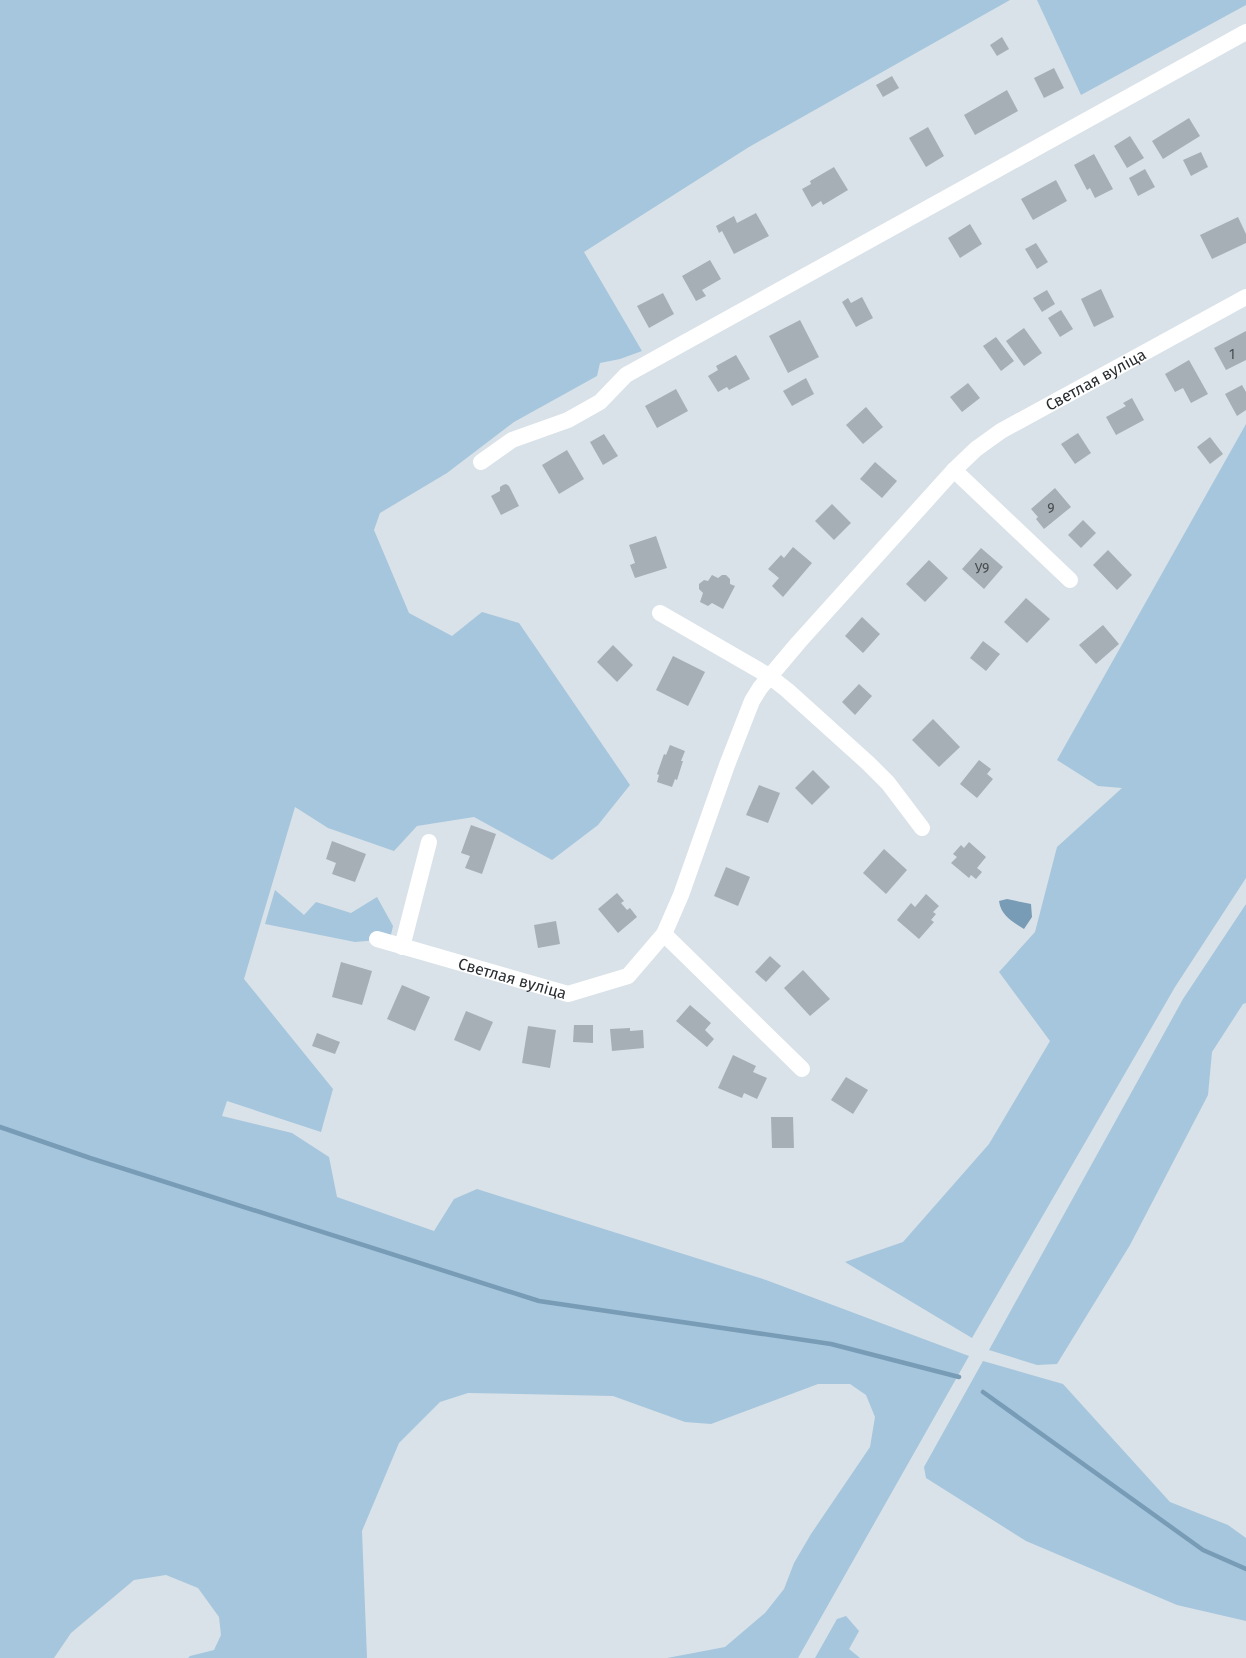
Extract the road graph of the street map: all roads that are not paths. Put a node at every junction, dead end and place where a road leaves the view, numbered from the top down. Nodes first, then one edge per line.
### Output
1 (1246, 32) edge
2 (1246, 297) edge
3 (481, 462) dead end
4 (954, 470) junction
5 (1070, 580) dead end
6 (660, 613) dead end
7 (769, 676) junction
8 (922, 828) dead end
9 (429, 842) dead end
10 (664, 934) junction
11 (377, 939) dead end
12 (402, 947) junction
13 (802, 1069) dead end

1 - 3 street
2 - 4 street, Светлая вуліца
4 - 5 street
4 - 7 street, Светлая вуліца
6 - 7 street
7 - 8 street
7 - 10 street, Светлая вуліца
9 - 12 street
10 - 12 street, Светлая вуліца
10 - 13 street
11 - 12 street, Светлая вуліца

